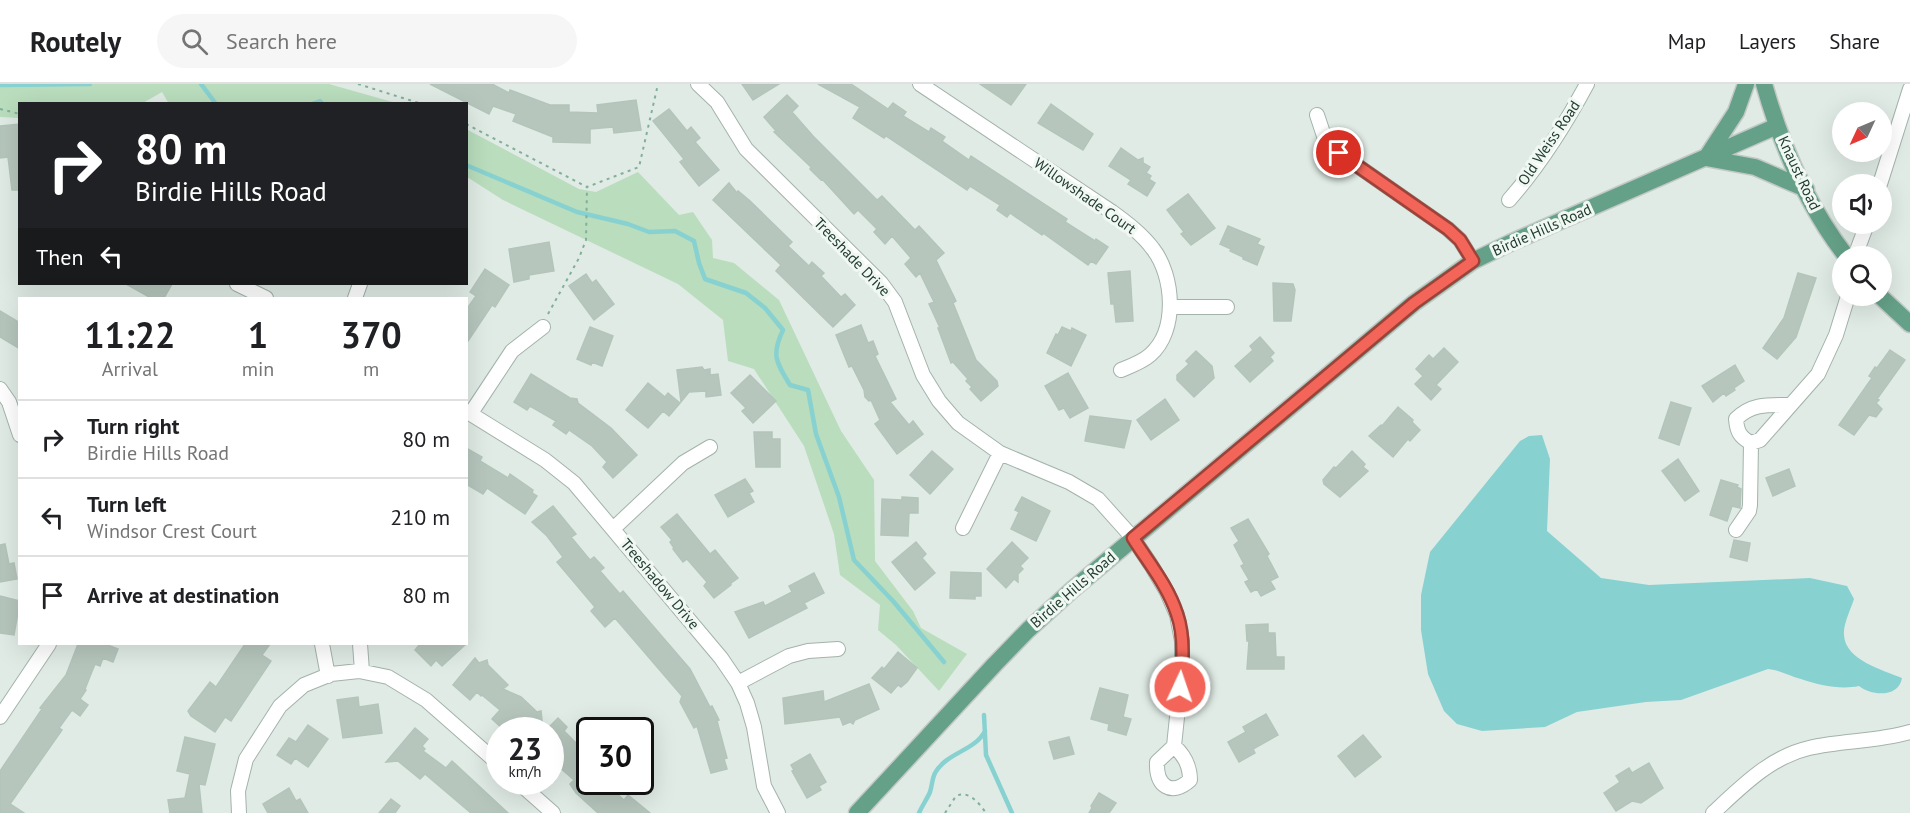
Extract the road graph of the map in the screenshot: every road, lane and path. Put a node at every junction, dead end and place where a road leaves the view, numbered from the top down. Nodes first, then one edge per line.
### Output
1 (358, 84) edge
2 (658, 84) edge
3 (698, 84) edge
4 (920, 84) edge
5 (1587, 84) edge
6 (1746, 84) edge
7 (1764, 84) edge
8 (1910, 89) edge
9 (416, 102) edge
10 (0, 109) edge
11 (18, 114) edge
12 (1317, 115) dead end
13 (468, 125) edge
14 (1777, 126) junction
15 (1706, 158) junction
16 (1883, 174) edge
17 (587, 188) junction
18 (1806, 189) junction
19 (1509, 200) dead end
20 (1839, 246) edge
21 (1473, 261) junction
22 (239, 285) edge
23 (264, 297) edge
24 (1845, 306) edge
25 (1891, 306) edge
26 (1172, 307) junction
27 (1227, 307) dead end
28 (1910, 324) edge
29 (543, 327) joint
30 (1121, 370) dead end
31 (0, 389) edge
32 (1790, 405) junction
33 (469, 412) edge
34 (18, 429) edge
35 (1750, 443) junction
36 (710, 447) dead end
37 (999, 453) junction
38 (963, 528) dead end
39 (613, 529) junction
40 (1736, 530) dead end
41 (1133, 538) junction
42 (48, 645) edge
43 (322, 645) edge
44 (360, 645) edge
45 (838, 649) dead end
46 (362, 671) junction
47 (328, 675) junction
48 (738, 683) junction
49 (0, 717) edge
50 (1910, 732) edge
51 (1174, 746) dead end
52 (486, 753) edge
53 (533, 795) edge
54 (238, 813) edge
55 (553, 813) edge
56 (778, 813) edge
57 (857, 813) edge
58 (945, 813) edge
59 (986, 813) edge
60 (1713, 813) edge

1 - 9 path
2 - 17 path
3 - 37 street, Treeshade Drive
4 - 26 street, Willowshade Court
5 - 19 street, Old Weiss Road
6 - 15 main road
7 - 14 main road, Knaust Road
8 - 16 street
10 - 11 path
12 - 21 street
13 - 17 path
14 - 15 main road, Birdie Hills Road
14 - 18 main road, Knaust Road
15 - 18 main road
15 - 21 main road, Birdie Hills Road
17 - 29 path
18 - 20 main road, Knaust Road
21 - 41 main road, Birdie Hills Road
22 - 23 street
24 - 32 street
25 - 28 main road
26 - 27 street
26 - 30 street, Willowshade Court
29 - 33 street
31 - 34 street
32 - 35 street
32 - 35 street
33 - 39 street, Treeshadow Drive
35 - 40 street
36 - 39 street
37 - 38 street
37 - 41 street, Treeshade Drive
39 - 48 street, Treeshadow Drive
41 - 51 street, Treeshade Drive
41 - 57 main road, Birdie Hills Road
42 - 49 street
43 - 47 street
44 - 46 street
45 - 48 street
46 - 47 street
46 - 52 street
47 - 54 street
48 - 56 street, Treeshadow Drive
50 - 60 street
53 - 55 street
58 - 59 path

